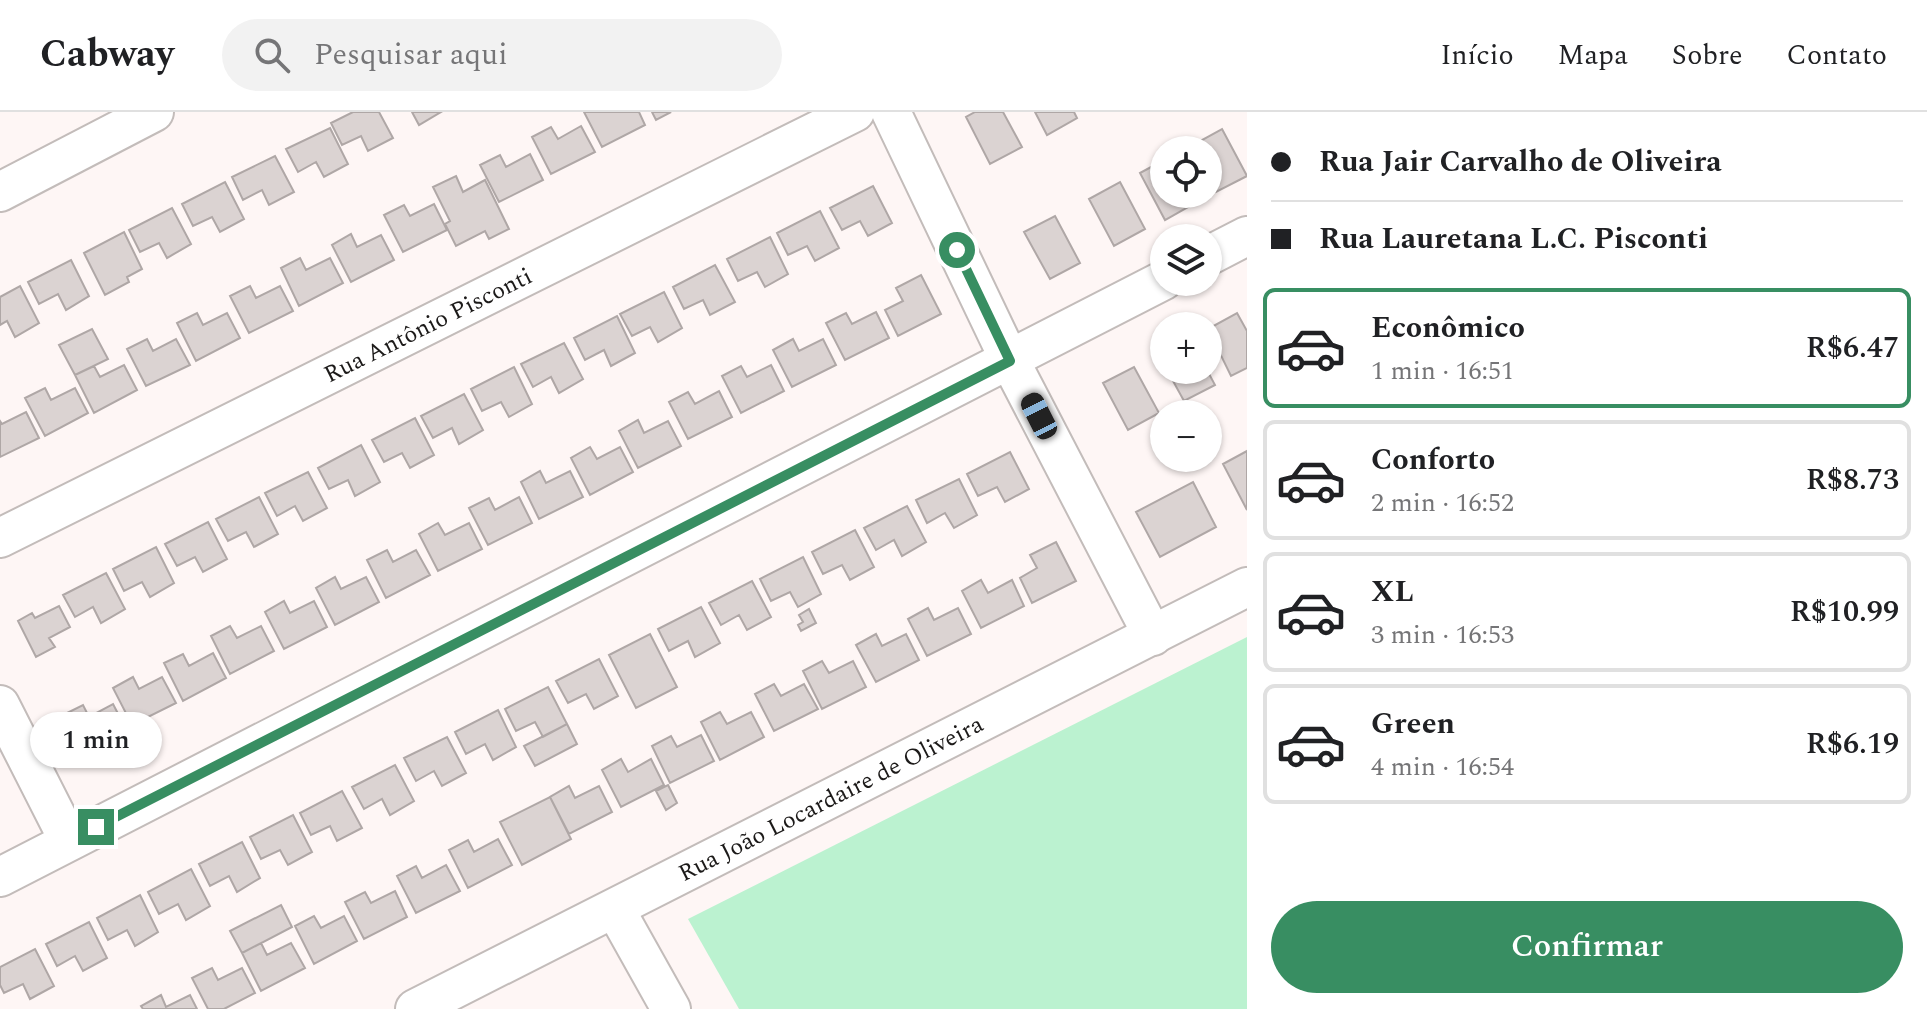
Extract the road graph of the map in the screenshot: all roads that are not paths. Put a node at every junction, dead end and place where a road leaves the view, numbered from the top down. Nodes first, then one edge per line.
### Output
1 (154, 112) edge
2 (855, 112) edge
3 (891, 112) edge
4 (0, 192) edge
5 (1247, 236) edge
6 (1222, 249) edge
7 (1150, 287) edge
8 (1010, 361) junction
9 (0, 538) edge
10 (1247, 587) edge
11 (1153, 636) junction
12 (0, 705) edge
13 (69, 841) junction
14 (0, 877) edge
15 (615, 909) junction
16 (415, 1009) edge
17 (671, 1009) edge

1 - 4 street
2 - 9 street, Rua Antônio Pisconti
3 - 8 street
5 - 6 street
7 - 8 street
8 - 11 street
8 - 13 street
10 - 11 street, Rua João Locardaire de Oliveira
11 - 15 street, Rua João Locardaire de Oliveira
12 - 13 street
13 - 14 street
15 - 16 street, Rua João Locardaire de Oliveira
15 - 17 street

